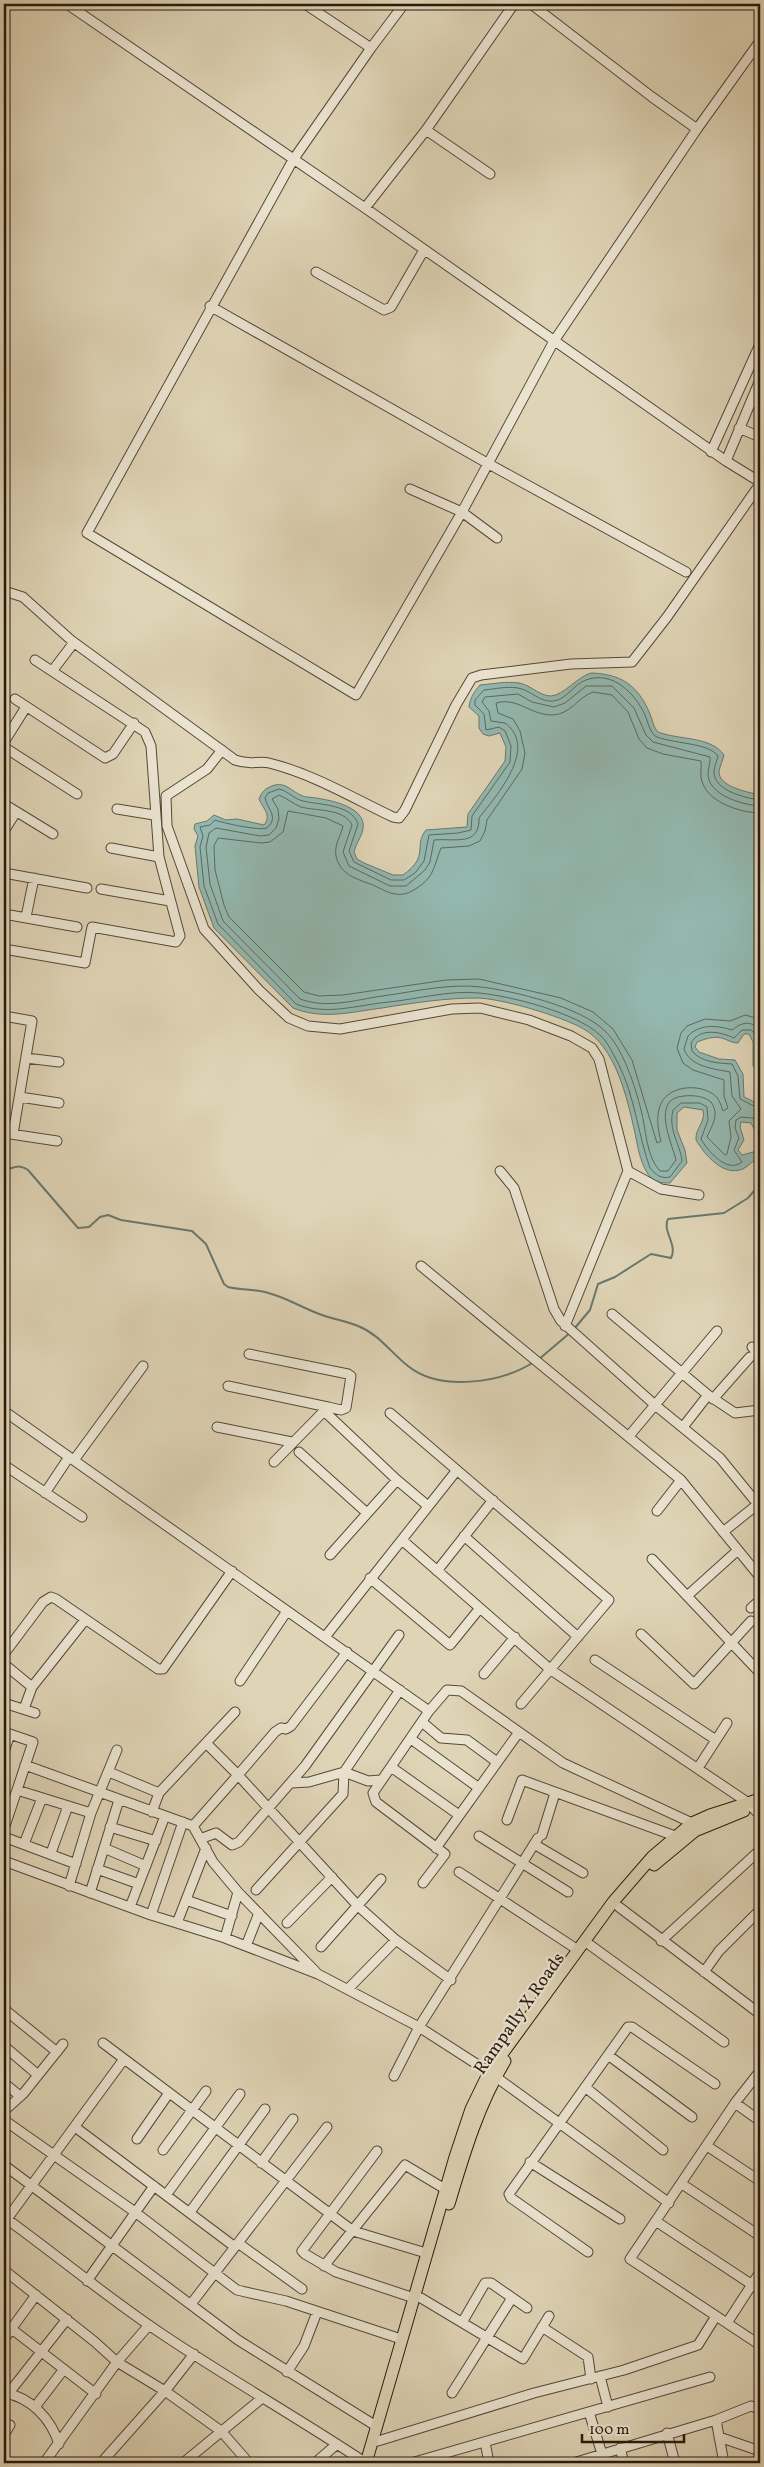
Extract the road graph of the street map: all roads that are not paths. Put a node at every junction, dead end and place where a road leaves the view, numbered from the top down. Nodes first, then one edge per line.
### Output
1 (67, 4) edge
2 (305, 4) edge
3 (404, 4) edge
4 (514, 4) edge
5 (531, 4) edge
6 (760, 41) edge
7 (371, 48) junction
8 (698, 129) junction
9 (426, 130) junction
10 (293, 160) junction
11 (490, 174) dead end
12 (365, 208) junction
13 (424, 250) junction
14 (316, 272) dead end
15 (210, 306) junction
16 (554, 341) junction
17 (760, 344) edge
18 (760, 380) edge
19 (757, 392) edge
20 (739, 428) junction
21 (760, 438) edge
22 (711, 452) junction
23 (726, 461) junction
24 (487, 463) junction
25 (760, 483) edge
26 (410, 489) dead end
27 (462, 512) junction
28 (497, 538) dead end
29 (686, 572) dead end
30 (4, 591) edge
31 (72, 641) junction
32 (35, 660) dead end
33 (53, 670) junction
34 (15, 699) dead end
35 (26, 707) junction
36 (134, 723) junction
37 (4, 742) edge
38 (4, 747) edge
39 (222, 750) junction
40 (77, 794) dead end
41 (4, 804) edge
42 (117, 810) dead end
43 (16, 812) junction
44 (154, 815) junction
45 (4, 831) edge
46 (52, 834) dead end
47 (111, 848) dead end
48 (159, 857) junction
49 (4, 873) edge
50 (34, 878) junction
51 (88, 888) dead end
52 (101, 889) dead end
53 (170, 902) junction
54 (4, 914) edge
55 (26, 917) junction
56 (77, 927) dead end
57 (4, 949) edge
58 (4, 1016) edge
59 (26, 1058) junction
60 (59, 1062) dead end
61 (20, 1097) junction
62 (59, 1103) dead end
63 (9, 1134) edge
64 (57, 1141) dead end
65 (500, 1171) dead end
66 (628, 1171) junction
67 (699, 1195) dead end
68 (422, 1266) dead end
69 (612, 1314) dead end
70 (565, 1326) junction
71 (717, 1331) dead end
72 (249, 1354) dead end
73 (760, 1356) edge
74 (143, 1366) dead end
75 (682, 1373) junction
76 (228, 1386) dead end
77 (711, 1397) junction
78 (655, 1405) junction
79 (326, 1409) junction
80 (760, 1410) edge
81 (4, 1411) edge
82 (390, 1413) dead end
83 (218, 1427) dead end
84 (683, 1427) junction
85 (629, 1436) junction
86 (292, 1442) junction
87 (299, 1452) dead end
88 (72, 1459) junction
89 (274, 1462) dead end
90 (4, 1465) edge
91 (457, 1470) junction
92 (397, 1480) junction
93 (681, 1480) junction
94 (45, 1493) junction
95 (493, 1500) junction
96 (759, 1505) edge
97 (428, 1506) junction
98 (657, 1511) dead end
99 (366, 1513) junction
100 (82, 1516) dead end
101 (723, 1532) junction
102 (464, 1536) junction
103 (402, 1540) junction
104 (738, 1550) junction
105 (330, 1555) dead end
106 (652, 1559) dead end
107 (232, 1571) junction
108 (437, 1571) junction
109 (760, 1577) edge
110 (370, 1578) junction
111 (688, 1596) junction
112 (760, 1600) edge
113 (480, 1608) junction
114 (751, 1608) dead end
115 (287, 1611) junction
116 (85, 1620) junction
117 (751, 1621) dead end
118 (641, 1634) dead end
119 (398, 1635) dead end
120 (578, 1636) junction
121 (325, 1637) junction
122 (515, 1637) junction
123 (730, 1642) junction
124 (347, 1652) junction
125 (4, 1654) edge
126 (595, 1660) dead end
127 (4, 1664) edge
128 (552, 1670) junction
129 (374, 1671) junction
130 (760, 1673) edge
131 (484, 1674) dead end
132 (240, 1681) dead end
133 (32, 1687) junction
134 (400, 1690) junction
135 (4, 1703) edge
136 (522, 1704) dead end
137 (24, 1709) junction
138 (429, 1711) junction
139 (235, 1712) dead end
140 (35, 1713) dead end
141 (422, 1722) junction
142 (727, 1723) dead end
143 (519, 1732) junction
144 (7, 1733) edge
145 (411, 1739) junction
146 (716, 1740) junction
147 (206, 1743) junction
148 (117, 1750) dead end
149 (4, 1752) edge
150 (497, 1762) junction
151 (25, 1765) junction
152 (390, 1767) junction
153 (698, 1768) junction
154 (109, 1772) junction
155 (344, 1772) junction
156 (238, 1775) junction
157 (380, 1780) junction
158 (291, 1783) junction
159 (479, 1788) junction
160 (17, 1790) junction
161 (101, 1792) junction
162 (555, 1792) junction
163 (159, 1793) junction
164 (42, 1798) junction
165 (119, 1800) junction
166 (68, 1806) junction
167 (756, 1806) edge
168 (269, 1809) junction
169 (6, 1811) edge
170 (152, 1812) junction
171 (91, 1813) junction
172 (459, 1815) junction
173 (165, 1816) junction
174 (507, 1820) dead end
175 (183, 1822) junction
176 (692, 1823) junction
177 (193, 1826) junction
178 (110, 1827) junction
179 (4, 1829) edge
180 (480, 1836) dead end
181 (675, 1836) junction
182 (4, 1837) edge
183 (200, 1839) junction
184 (538, 1839) junction
185 (156, 1841) junction
186 (301, 1842) junction
187 (24, 1844) junction
188 (104, 1848) junction
189 (206, 1848) junction
190 (436, 1848) junction
191 (760, 1850) edge
192 (51, 1852) junction
193 (4, 1861) edge
194 (522, 1862) junction
195 (76, 1864) junction
196 (146, 1866) junction
197 (97, 1869) junction
198 (458, 1872) dead end
199 (583, 1873) dead end
200 (332, 1877) junction
201 (381, 1879) dead end
202 (423, 1883) dead end
203 (139, 1884) junction
204 (69, 1886) junction
205 (256, 1890) dead end
206 (238, 1892) junction
207 (568, 1892) dead end
208 (90, 1893) junction
209 (500, 1899) junction
210 (186, 1900) junction
211 (358, 1906) junction
212 (130, 1907) junction
213 (619, 1908) junction
214 (760, 1910) edge
215 (258, 1913) junction
216 (151, 1915) junction
217 (232, 1916) junction
218 (177, 1923) junction
219 (287, 1923) dead end
220 (225, 1938) junction
221 (396, 1940) junction
222 (661, 1941) junction
223 (590, 1945) junction
224 (246, 1946) junction
225 (321, 1947) dead end
226 (578, 1950) junction
227 (704, 1972) junction
228 (318, 1974) junction
229 (451, 1980) junction
230 (348, 1989) junction
231 (4, 2010) edge
232 (760, 2014) edge
233 (419, 2027) junction
234 (724, 2042) dead end
235 (63, 2044) dead end
236 (104, 2044) dead end
237 (4, 2046) edge
238 (56, 2052) junction
239 (608, 2055) junction
240 (124, 2059) junction
241 (760, 2071) edge
242 (493, 2074) junction
243 (38, 2075) junction
244 (394, 2076) dead end
245 (4, 2083) edge
246 (716, 2084) dead end
247 (585, 2087) junction
248 (206, 2091) dead end
249 (169, 2093) junction
250 (240, 2094) dead end
251 (20, 2096) junction
252 (735, 2103) junction
253 (265, 2109) dead end
254 (4, 2111) edge
255 (192, 2111) junction
256 (692, 2117) dead end
257 (293, 2119) dead end
258 (4, 2120) edge
259 (760, 2121) edge
260 (559, 2124) junction
261 (74, 2127) junction
262 (327, 2127) dead end
263 (215, 2128) junction
264 (136, 2139) dead end
265 (237, 2145) junction
266 (707, 2146) junction
267 (163, 2150) dead end
268 (663, 2150) dead end
269 (377, 2151) dead end
270 (53, 2154) junction
271 (530, 2162) junction
272 (261, 2163) junction
273 (4, 2165) edge
274 (760, 2181) edge
275 (285, 2182) junction
276 (682, 2184) junction
277 (31, 2186) junction
278 (154, 2186) junction
279 (445, 2190) junction
280 (166, 2195) junction
281 (669, 2203) junction
282 (135, 2212) junction
283 (190, 2212) junction
284 (330, 2214) junction
285 (620, 2219) dead end
286 (5, 2220) edge
287 (657, 2222) junction
288 (353, 2231) junction
289 (760, 2236) edge
290 (111, 2245) junction
291 (237, 2245) junction
292 (588, 2252) dead end
293 (426, 2253) junction
294 (324, 2266) junction
295 (4, 2270) edge
296 (760, 2272) edge
297 (215, 2273) junction
298 (87, 2281) junction
299 (752, 2285) junction
300 (302, 2289) dead end
301 (760, 2290) edge
302 (36, 2294) junction
303 (417, 2298) junction
304 (512, 2298) junction
305 (191, 2304) junction
306 (527, 2308) dead end
307 (317, 2312) junction
308 (549, 2316) dead end
309 (716, 2316) junction
310 (67, 2319) junction
311 (463, 2321) junction
312 (4, 2323) edge
313 (727, 2323) junction
314 (149, 2324) junction
315 (542, 2327) junction
316 (12, 2329) junction
317 (488, 2337) junction
318 (4, 2339) edge
319 (402, 2339) junction
320 (760, 2345) edge
321 (40, 2351) junction
322 (194, 2354) junction
323 (117, 2362) junction
324 (64, 2369) junction
325 (286, 2372) junction
326 (595, 2377) junction
327 (710, 2377) dead end
328 (165, 2391) junction
329 (452, 2393) dead end
330 (6, 2394) edge
331 (96, 2394) junction
332 (261, 2399) junction
333 (608, 2406) junction
334 (35, 2407) junction
335 (760, 2409) edge
336 (589, 2412) junction
337 (716, 2420) junction
338 (10, 2425) dead end
339 (376, 2426) junction
340 (221, 2431) junction
341 (667, 2433) junction
342 (4, 2435) edge
343 (719, 2437) junction
344 (378, 2441) junction
345 (485, 2442) junction
346 (59, 2444) junction
347 (337, 2444) junction
348 (620, 2448) junction
349 (760, 2451) edge
350 (602, 2454) junction
351 (44, 2463) edge
352 (101, 2463) edge
353 (183, 2463) edge
354 (249, 2463) edge
355 (315, 2463) edge
356 (366, 2463) edge
357 (373, 2463) edge
358 (411, 2463) edge
359 (489, 2463) edge
360 (574, 2463) edge
361 (624, 2463) edge
362 (675, 2463) edge
363 (724, 2463) edge

1 - 10 street
2 - 7 street
3 - 7 street
4 - 9 street
5 - 8 street
6 - 8 street
7 - 10 street
8 - 16 street
9 - 11 street
9 - 12 street
10 - 12 street
10 - 15 street
12 - 13 street
13 - 14 street
13 - 16 street
15 - 24 street
15 - 27 street
16 - 22 street
16 - 24 street
17 - 22 street
18 - 19 street
19 - 20 street
20 - 21 street
20 - 23 street
22 - 23 street
23 - 25 street
24 - 27 street
24 - 29 street
25 - 39 street
26 - 27 street
27 - 28 street
30 - 31 street
31 - 33 street
31 - 39 street
32 - 33 street
33 - 36 street
34 - 35 street
35 - 36 street
35 - 37 street
36 - 44 street
38 - 40 street
39 - 66 street
41 - 43 street
42 - 44 street
43 - 45 street
43 - 46 street
44 - 48 street
47 - 48 street
48 - 53 street
49 - 50 street
50 - 51 street
50 - 55 street
52 - 53 street
53 - 57 street
54 - 55 street
55 - 56 street
58 - 59 street
59 - 60 street
59 - 61 street
61 - 62 street
61 - 63 street
63 - 64 street
65 - 70 street
66 - 67 street
66 - 70 street
68 - 85 street
69 - 75 street
70 - 78 street
71 - 75 street
72 - 79 street
73 - 77 street
74 - 88 street
75 - 77 street
75 - 78 street
76 - 79 street
77 - 80 street
77 - 84 street
78 - 84 street
78 - 85 street
79 - 86 street
79 - 92 street
81 - 88 street
82 - 91 street
83 - 86 street
84 - 96 street
85 - 93 street
86 - 89 street
87 - 99 street
88 - 94 street
88 - 107 street
90 - 94 street
91 - 95 street
91 - 97 street
92 - 97 street
92 - 99 street
93 - 98 street
93 - 101 street
94 - 100 street
95 - 102 street
95 - 120 street
96 - 101 street
97 - 103 street
99 - 105 street
101 - 104 street
102 - 108 street
102 - 120 street
103 - 108 street
103 - 110 street
104 - 109 street
104 - 111 street
106 - 111 street
107 - 115 street
107 - 116 street
108 - 113 street
110 - 113 street
110 - 121 street
111 - 123 street
112 - 114 street
113 - 122 street
115 - 121 street
115 - 132 street
116 - 125 street
116 - 133 street
117 - 123 street
118 - 123 street
119 - 129 street
120 - 128 street
121 - 124 street
122 - 128 street
122 - 131 street
123 - 130 street
124 - 129 street
124 - 156 street
126 - 146 street
127 - 133 street
128 - 136 street
128 - 153 street
129 - 134 street
129 - 158 street
133 - 137 street
134 - 138 street
134 - 155 street
135 - 137 street
137 - 140 street
138 - 141 street
138 - 143 street
139 - 147 street
141 - 145 street
141 - 150 street
142 - 146 street
143 - 150 street
143 - 176 street
144 - 149 street
144 - 151 street
145 - 152 street
145 - 159 street
146 - 153 street
147 - 156 street
147 - 163 street
148 - 154 street
150 - 159 street
151 - 160 street
151 - 161 street
152 - 157 street
152 - 172 street
153 - 167 street
154 - 161 street
154 - 163 street
155 - 157 street
155 - 158 street
155 - 186 street
156 - 168 street
156 - 177 street
157 - 190 street
158 - 168 street
159 - 172 street
160 - 164 street
160 - 169 street
161 - 165 street
161 - 171 street
162 - 174 street
162 - 181 street
162 - 184 street
163 - 170 street
164 - 166 street
164 - 187 street
165 - 170 street
165 - 178 street
166 - 171 street
166 - 192 street
167 - 176 main road
167 - 213 main road, Rampally X Roads
168 - 183 street
168 - 186 street
169 - 179 street
170 - 173 street
171 - 195 street
172 - 190 street
173 - 175 street
173 - 185 street
175 - 177 street
175 - 216 street
176 - 181 main road
177 - 183 street
178 - 185 street
178 - 188 street
180 - 194 street
181 - 226 main road
182 - 187 street
183 - 189 street
184 - 194 street
184 - 199 street
185 - 196 street
186 - 200 street
186 - 205 street
187 - 192 street
188 - 196 street
188 - 197 street
189 - 206 street
189 - 210 street
190 - 202 street
191 - 222 street
192 - 195 street
193 - 204 street
194 - 207 street
194 - 209 street
195 - 204 street
196 - 203 street
197 - 203 street
197 - 208 street
198 - 209 street
200 - 211 street
200 - 219 street
201 - 211 street
203 - 212 street
204 - 208 street
206 - 215 street
206 - 217 street
208 - 212 street
209 - 226 street
209 - 229 street
210 - 217 street
210 - 218 street
211 - 221 street
211 - 225 street
212 - 216 street
213 - 222 street
213 - 223 main road, Rampally X Roads
214 - 227 street
215 - 224 street
215 - 228 street
216 - 218 street
217 - 220 street
218 - 220 street
220 - 224 street
221 - 229 street
221 - 230 street
222 - 227 street
223 - 234 street
223 - 242 main road, Rampally X Roads
224 - 228 street
226 - 242 main road
227 - 232 street
228 - 230 street
229 - 233 street
230 - 233 street
231 - 238 street
233 - 242 street
233 - 244 street
235 - 238 street
236 - 240 street
237 - 243 street
238 - 243 street
239 - 246 street
239 - 247 street
239 - 256 street
240 - 249 street
240 - 261 street
241 - 252 street
242 - 260 street
242 - 279 main road
242 - 303 main road, Rampally X Roads
243 - 251 street
245 - 251 street
247 - 260 street
247 - 268 street
248 - 255 street
249 - 255 street
249 - 264 street
250 - 263 street
251 - 254 street
252 - 259 street
252 - 266 street
253 - 265 street
255 - 263 street
255 - 267 street
257 - 272 street
258 - 270 street
260 - 271 street
260 - 281 street
261 - 270 street
261 - 278 street
262 - 275 street
263 - 265 street
263 - 280 street
265 - 272 street
265 - 283 street
266 - 274 street
266 - 276 street
269 - 284 street
270 - 277 street
270 - 282 street
271 - 285 street
271 - 292 street
272 - 275 street
273 - 277 street
275 - 284 street
275 - 291 street
276 - 281 street
276 - 289 street
277 - 286 street
277 - 290 street
278 - 280 street
278 - 282 street
279 - 288 street
279 - 293 main road
280 - 283 street
281 - 287 street
282 - 290 street
282 - 297 street
283 - 291 street
284 - 288 street
284 - 294 street
286 - 298 street
287 - 299 street
287 - 309 street
288 - 293 street
288 - 294 street
290 - 298 street
290 - 305 street
291 - 297 street
291 - 300 street
293 - 303 main road
294 - 303 street
295 - 302 street
296 - 299 street
297 - 305 street
297 - 307 street
298 - 314 street
299 - 301 street
299 - 313 street
302 - 310 street
302 - 316 street
303 - 311 street
303 - 319 main road
303 - 344 main road, Rampally X Roads
304 - 306 street
304 - 311 street
304 - 317 street
305 - 325 street
307 - 319 street
307 - 325 street
308 - 315 street
309 - 313 street
309 - 326 street
310 - 321 street
310 - 323 street
311 - 317 street
312 - 316 street
313 - 320 street
314 - 322 street
314 - 323 street
315 - 317 street
315 - 326 street
316 - 318 street
316 - 321 street
317 - 329 street
319 - 339 main road
321 - 324 street
321 - 330 street
322 - 328 street
322 - 332 street
323 - 328 street
323 - 331 street
324 - 331 street
324 - 334 street
325 - 339 street
326 - 333 street
326 - 344 street
327 - 333 street
328 - 340 street
328 - 352 street
330 - 334 street
331 - 346 street
332 - 340 street
332 - 347 street
333 - 336 street
334 - 346 street
335 - 337 street
336 - 345 street
336 - 350 street
337 - 341 street
337 - 343 street
338 - 342 street
339 - 356 main road
340 - 353 street
340 - 354 street
341 - 348 street
341 - 362 street
343 - 349 street
343 - 363 street
344 - 357 main road, Rampally X Roads
345 - 358 street
345 - 359 street
346 - 351 street
347 - 355 street
347 - 356 street
348 - 350 street
348 - 361 street
350 - 360 street

